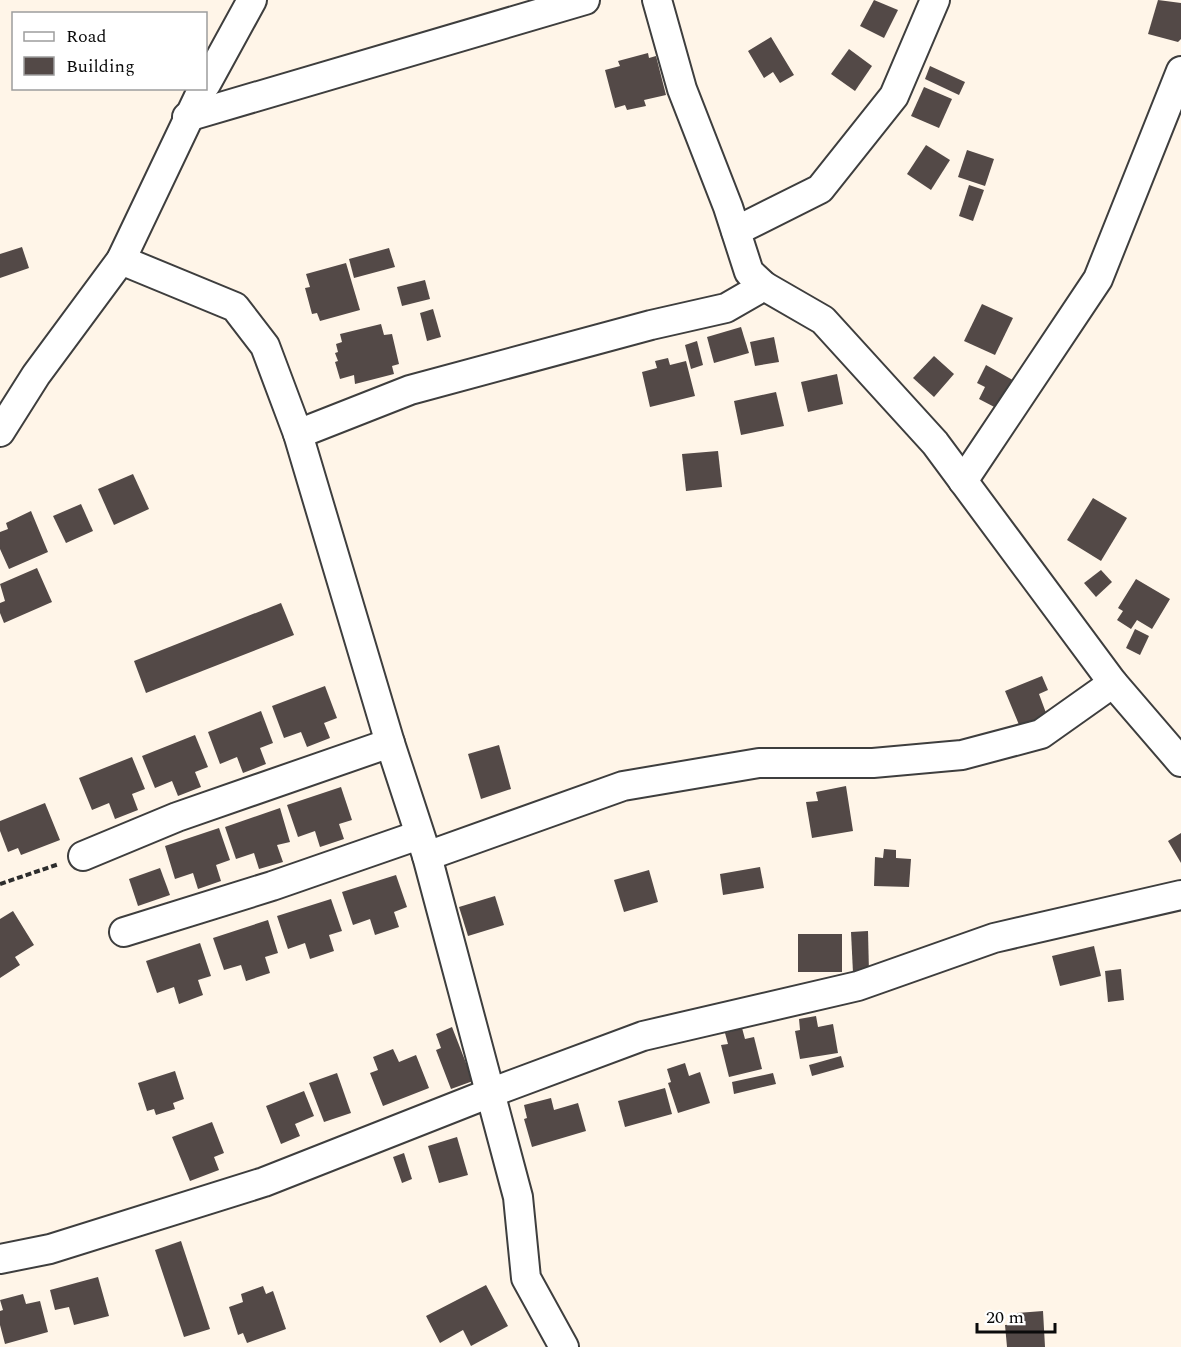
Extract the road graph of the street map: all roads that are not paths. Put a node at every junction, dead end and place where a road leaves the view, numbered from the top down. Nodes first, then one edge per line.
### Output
1 (252, 0) edge
2 (585, 0) edge
3 (657, 0) edge
4 (935, 0) edge
5 (1181, 71) edge
6 (207, 82) edge
7 (202, 90) edge
8 (187, 117) junction
9 (736, 231) junction
10 (121, 260) junction
11 (764, 286) junction
12 (0, 432) edge
13 (298, 434) junction
14 (963, 480) junction
15 (1113, 683) junction
16 (390, 742) junction
17 (1181, 762) edge
18 (423, 845) junction
19 (84, 856) road end
20 (1181, 895) edge
21 (124, 932) dead end
22 (490, 1093) junction
23 (0, 1259) edge
24 (564, 1347) edge

1 - 6 street
2 - 8 street
3 - 9 street
4 - 9 street
5 - 14 street
7 - 8 street
8 - 10 street
9 - 11 street
10 - 12 street
10 - 13 street
11 - 13 street
11 - 14 street
13 - 16 street
14 - 15 street
15 - 17 street
15 - 18 street
16 - 18 street
16 - 19 street
18 - 21 street
18 - 22 street
20 - 22 street
22 - 23 street
22 - 24 street

